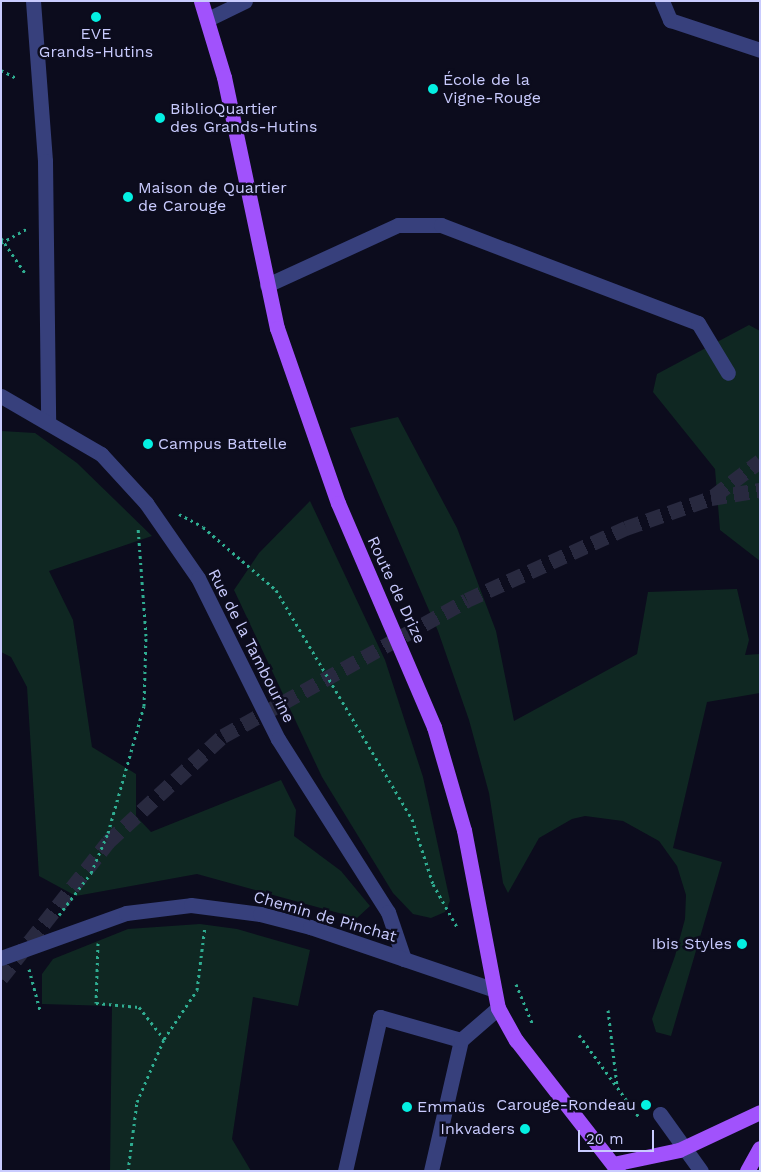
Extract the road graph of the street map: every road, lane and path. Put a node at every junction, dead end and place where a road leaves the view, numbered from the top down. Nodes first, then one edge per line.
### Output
1 (33, 1) edge
2 (201, 1) edge
3 (246, 1) edge
4 (662, 1) edge
5 (208, 19) junction
6 (760, 50) edge
7 (266, 285) junction
8 (728, 373) dead end
9 (4, 399) edge
10 (48, 420) junction
11 (146, 503) junction
12 (138, 522) dead end
13 (59, 915) dead end
14 (205, 921) dead end
15 (457, 927) dead end
16 (98, 937) dead end
17 (1, 958) edge
18 (404, 959) junction
19 (28, 964) dead end
20 (514, 980) dead end
21 (492, 989) junction
22 (498, 1008) junction
23 (40, 1010) dead end
24 (608, 1010) dead end
25 (535, 1035) dead end
26 (579, 1035) dead end
27 (164, 1039) junction
28 (461, 1040) junction
29 (617, 1086) junction
30 (760, 1112) edge
31 (660, 1114) dead end
32 (645, 1125) dead end
33 (684, 1147) junction
34 (760, 1148) edge
35 (615, 1168) edge
36 (748, 1170) edge
37 (128, 1171) edge
38 (346, 1171) edge
39 (431, 1171) edge
40 (701, 1171) edge

1 - 10 street
2 - 5 main road, Route de Drize
3 - 5 street
4 - 6 street
5 - 7 main road, Route de Drize
7 - 8 street
7 - 21 main road, Route de Drize
9 - 10 street, Rue de la Tambourine
10 - 11 street, Rue de la Tambourine
11 - 15 path
11 - 18 street, Rue de la Tambourine
12 - 13 path
14 - 27 path
16 - 27 path
17 - 18 street, Chemin de Pinchat
18 - 21 street, Chemin de Pinchat
19 - 23 path
20 - 25 path
21 - 22 main road, Route de Drize
22 - 28 street
22 - 35 main road, Route de Drize
24 - 29 path
26 - 29 path
27 - 37 path
28 - 38 street
28 - 39 street
29 - 32 path
30 - 33 main road
31 - 33 street
33 - 35 main road
33 - 40 street
34 - 36 main road

